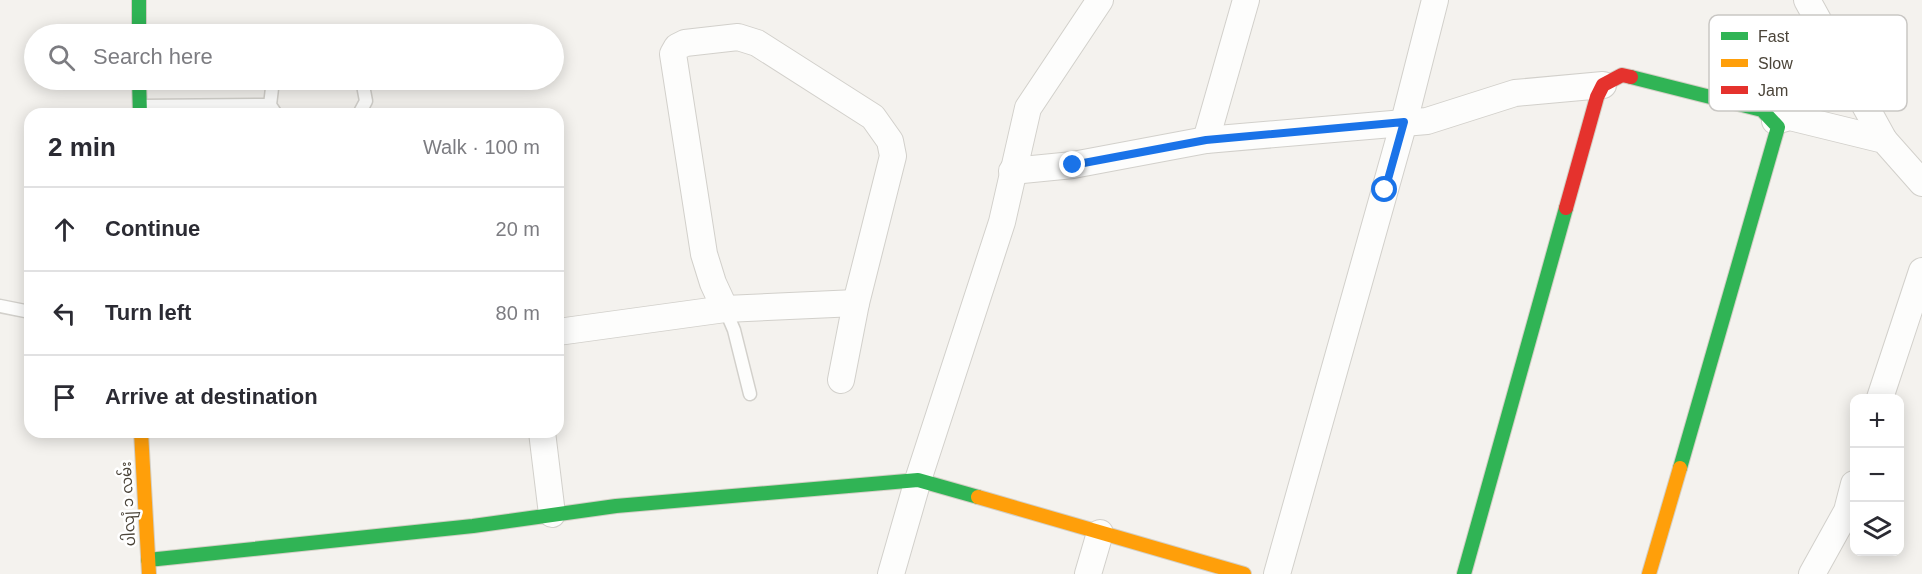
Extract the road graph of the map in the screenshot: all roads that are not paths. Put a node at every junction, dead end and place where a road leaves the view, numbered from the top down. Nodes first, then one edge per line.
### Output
1 (139, 0) edge
2 (1101, 0) edge
3 (1246, 0) edge
4 (1435, 0) edge
5 (1808, 0) edge
6 (1816, 15) edge
7 (139, 24) edge
8 (1603, 85) junction
9 (139, 90) edge
10 (273, 90) edge
11 (364, 90) edge
12 (1709, 97) edge
13 (140, 108) edge
14 (273, 108) edge
15 (362, 108) edge
16 (1763, 111) edge
17 (1868, 111) edge
18 (1775, 121) junction
19 (1404, 122) junction
20 (1206, 140) junction
21 (1884, 140) junction
22 (1012, 171) junction
23 (1922, 183) edge
24 (1922, 271) edge
25 (856, 303) junction
26 (0, 306) edge
27 (725, 309) junction
28 (24, 311) edge
29 (564, 331) edge
30 (840, 380) dead end
31 (750, 394) dead end
32 (1882, 394) edge
33 (141, 438) edge
34 (543, 438) edge
35 (918, 480) junction
36 (1850, 499) edge
37 (552, 514) junction
38 (1100, 532) junction
39 (148, 560) junction
40 (149, 574) edge
41 (891, 574) edge
42 (1088, 574) edge
43 (1244, 574) edge
44 (1277, 574) edge
45 (1464, 574) edge
46 (1649, 574) edge
47 (1812, 574) edge

1 - 7 street
2 - 22 street
3 - 20 street
4 - 19 street
5 - 6 street
8 - 12 street
8 - 19 street
8 - 45 street
9 - 13 street
10 - 14 lane
11 - 15 lane
16 - 18 street
17 - 21 street
18 - 21 street
18 - 46 street
19 - 20 street
19 - 44 street
20 - 22 street
21 - 23 street
22 - 35 street
24 - 32 street
25 - 27 street
25 - 27 street
25 - 30 street
26 - 28 lane
27 - 29 street
27 - 31 lane
33 - 39 street, ပါလျံ ၁ လမ်း
34 - 37 street
35 - 37 street
35 - 38 street
35 - 41 street
36 - 47 street
37 - 39 street
38 - 42 street
38 - 43 street
39 - 40 street, ပါလျံ ၁ လမ်း

